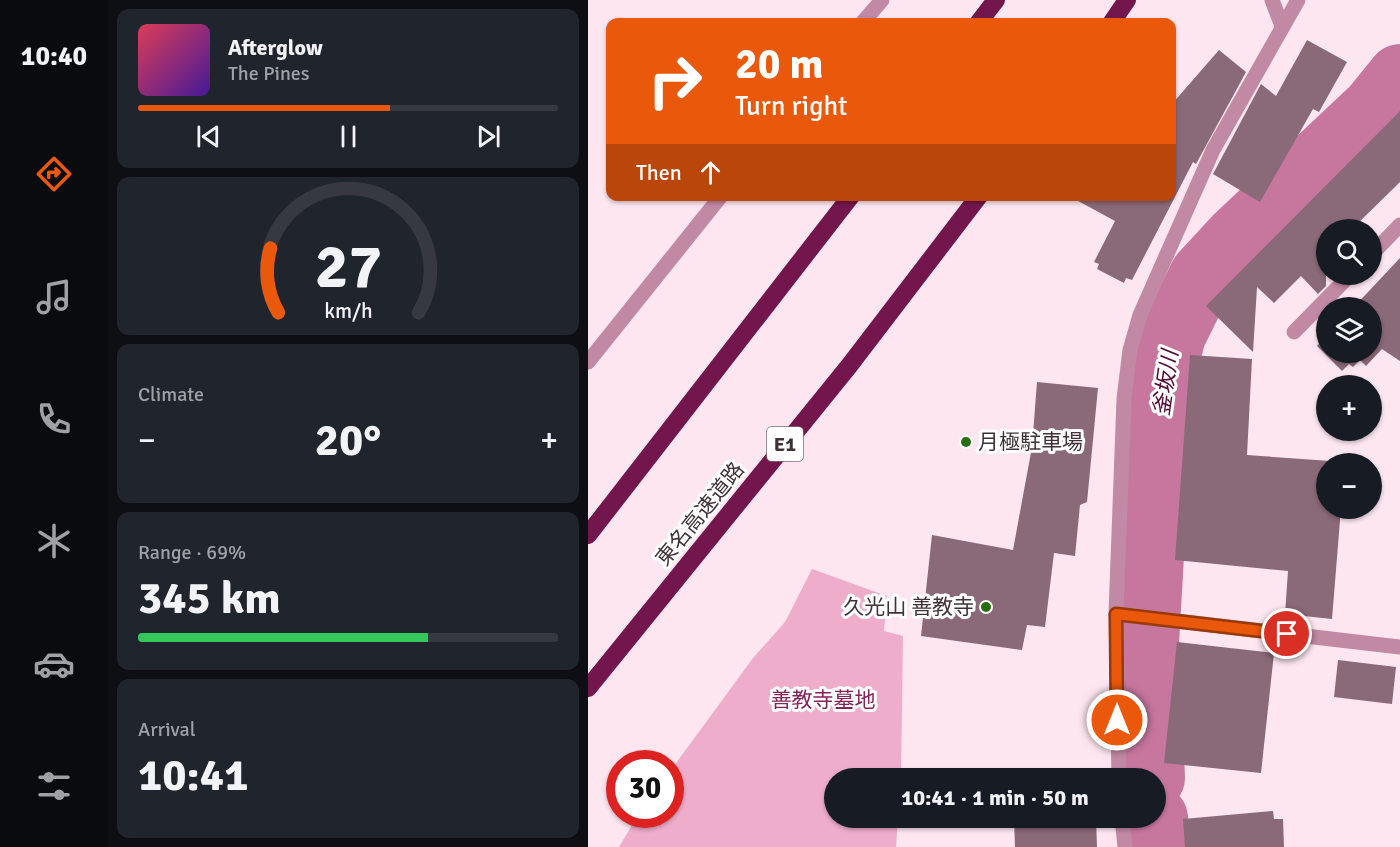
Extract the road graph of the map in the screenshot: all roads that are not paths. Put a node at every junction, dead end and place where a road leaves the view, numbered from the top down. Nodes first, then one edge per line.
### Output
1 (882, 0) edge
2 (996, 0) edge
3 (1127, 0) edge
4 (1272, 0) edge
5 (1298, 0) edge
6 (867, 18) edge
7 (982, 18) edge
8 (1115, 18) edge
9 (1282, 27) junction
10 (717, 201) edge
11 (848, 201) edge
12 (975, 201) edge
13 (1398, 230) edge
14 (1382, 245) edge
15 (1340, 285) edge
16 (1294, 332) dead end
17 (588, 362) edge
18 (588, 535) edge
19 (1120, 614) junction
20 (1400, 648) edge
21 (588, 688) edge
22 (1119, 768) edge
23 (1123, 828) edge
24 (1125, 847) edge

1 - 6 street
2 - 7 highway
3 - 8 highway
4 - 9 street
5 - 9 street
9 - 19 street
10 - 17 street
11 - 18 highway
12 - 21 highway, 東名高速道路 / E1
13 - 14 street
15 - 16 street
19 - 20 street
19 - 22 street
23 - 24 street

